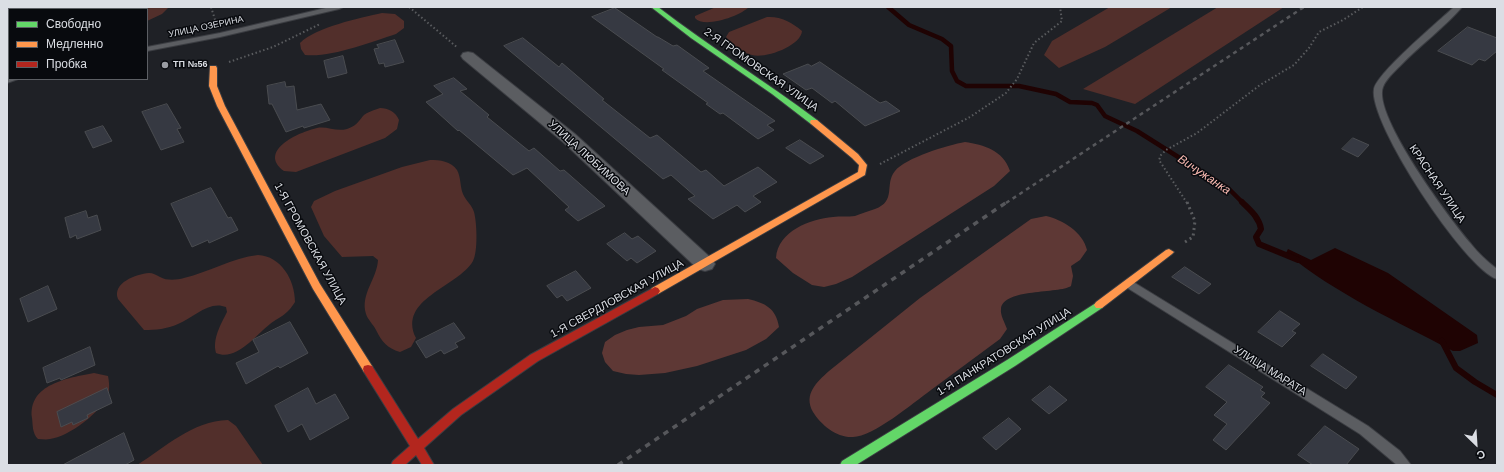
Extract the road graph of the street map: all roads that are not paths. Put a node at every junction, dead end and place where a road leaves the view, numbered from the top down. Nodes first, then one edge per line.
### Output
1 (339, 7) edge
2 (654, 7) edge
3 (1458, 7) edge
4 (148, 49) edge
5 (468, 56) road end
6 (213, 68) road end
7 (862, 174) joint
8 (1169, 252) road end
9 (705, 264) junction
10 (1497, 275) edge
11 (1130, 284) junction
12 (418, 446) junction
13 (397, 465) edge
14 (428, 465) edge
15 (846, 465) edge
16 (1405, 465) edge

1 - 4 lane, УЛИЦА ОЗЕРИНА
2 - 7 street, 2-Я ГРОМОВСКАЯ УЛИЦА
3 - 10 lane, КРАСНАЯ УЛИЦА
5 - 9 street, УЛИЦА ЛЮБИМОВА
6 - 12 street, 1-Я ГРОМОВСКАЯ УЛИЦА
7 - 9 street, 1-Я СВЕРДЛОВСКАЯ УЛИЦА
8 - 11 street, 1-Я ПАНКРАТОВСКАЯ УЛИЦА
9 - 12 street, 1-Я СВЕРДЛОВСКАЯ УЛИЦА
11 - 15 street, 1-Я ПАНКРАТОВСКАЯ УЛИЦА
11 - 16 lane, УЛИЦА МАРАТА
12 - 13 street, 1-Я СВЕРДЛОВСКАЯ УЛИЦА
12 - 14 street, 1-Я ГРОМОВСКАЯ УЛИЦА

